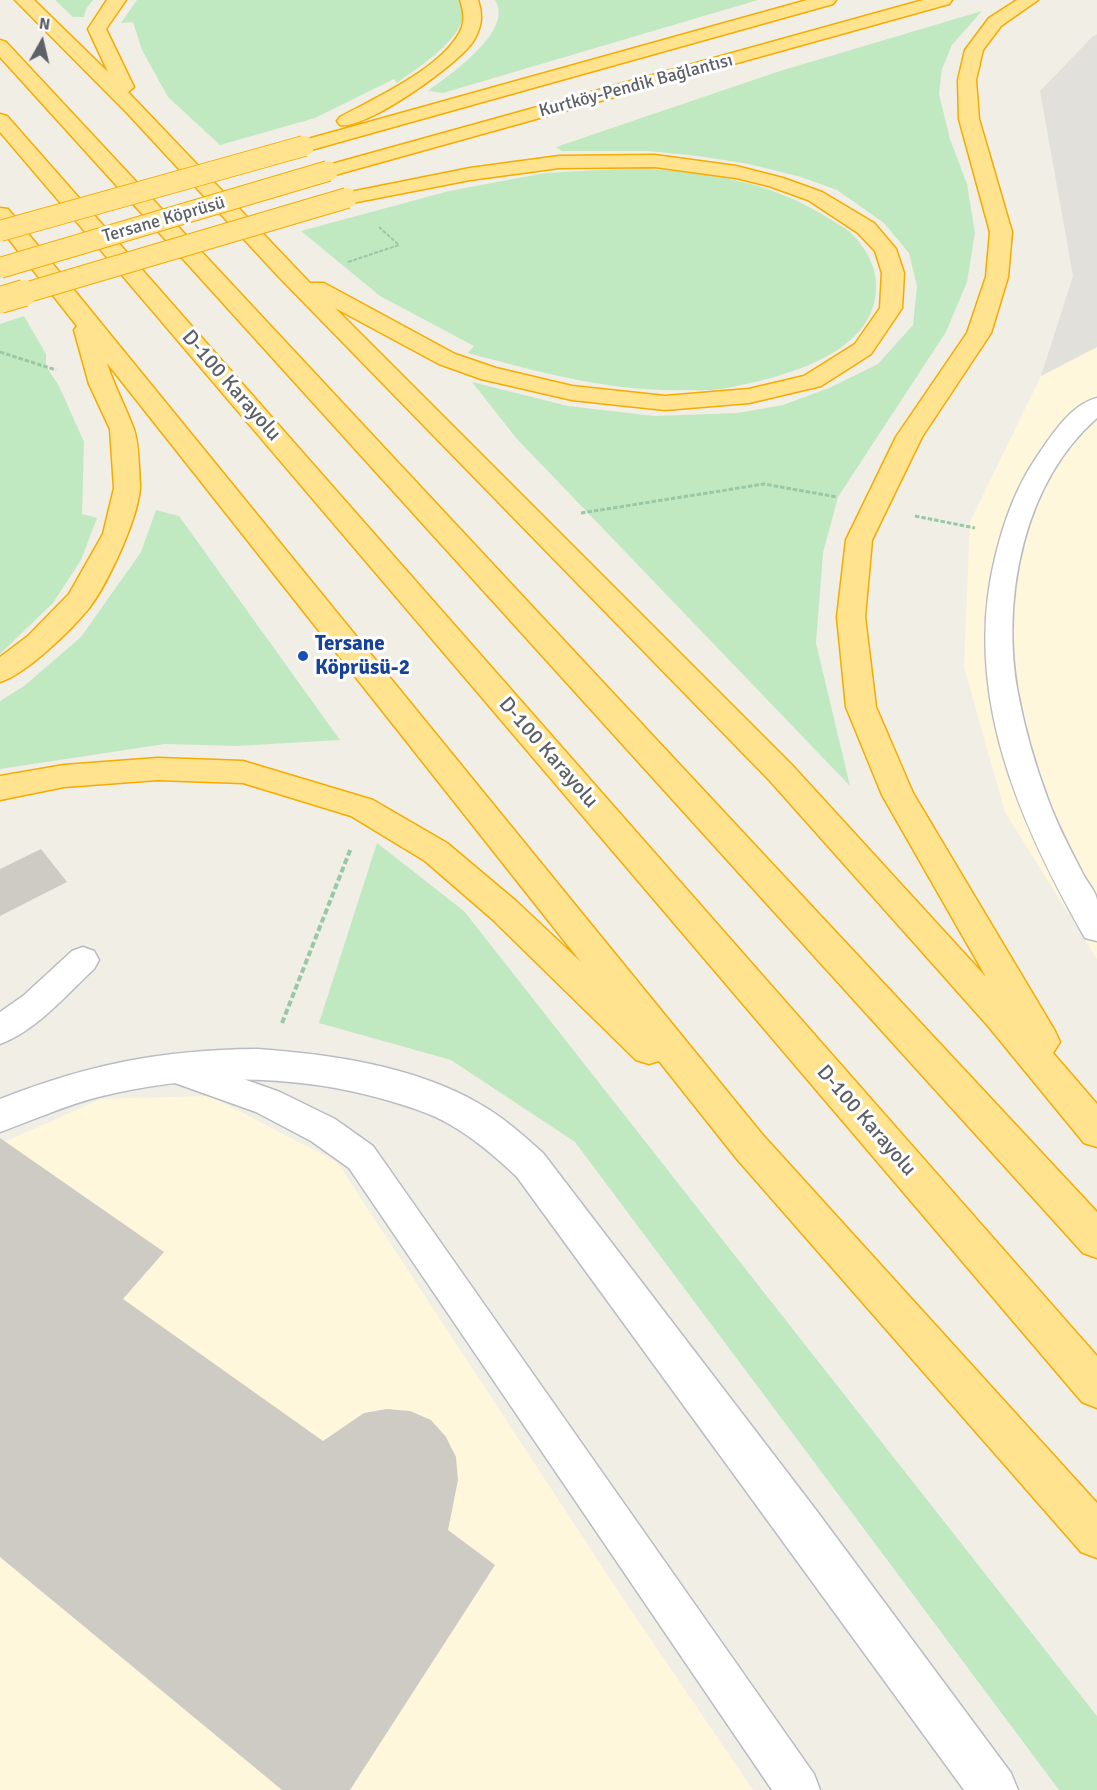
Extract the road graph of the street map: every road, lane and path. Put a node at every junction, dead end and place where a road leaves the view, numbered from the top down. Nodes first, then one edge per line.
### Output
1 (24, 0) edge
2 (117, 0) edge
3 (469, 0) edge
4 (827, 0) edge
5 (943, 0) edge
6 (1029, 0) edge
7 (866, 23) junction
8 (0, 45) edge
9 (135, 110) junction
10 (0, 120) edge
11 (562, 125) dead end
12 (304, 146) junction
13 (471, 156) dead end
14 (328, 171) joint
15 (347, 198) junction
16 (0, 214) edge
17 (0, 231) edge
18 (342, 264) dead end
19 (0, 268) edge
20 (285, 270) junction
21 (0, 300) edge
22 (82, 317) junction
23 (0, 352) edge
24 (65, 373) dead end
25 (1097, 405) edge
26 (843, 498) dead end
27 (574, 514) dead end
28 (911, 515) dead end
29 (1014, 536) junction
30 (0, 672) edge
31 (0, 788) edge
32 (353, 842) dead end
33 (1097, 928) edge
34 (83, 960) dead end
35 (0, 1030) edge
36 (266, 1064) junction
37 (173, 1068) junction
38 (0, 1116) edge
39 (1093, 1126) edge
40 (749, 1146) junction
41 (1097, 1240) edge
42 (1097, 1387) edge
43 (1097, 1536) edge
44 (798, 1790) edge
45 (994, 1790) edge

1 - 9 highway
2 - 9 highway
3 - 12 highway
4 - 12 highway, Kurtköy-Pendik Bağlantısı
5 - 7 highway, Kurtköy-Pendik Bağlantısı
6 - 39 highway
7 - 11 highway
7 - 14 highway, Kurtköy-Pendik Bağlantısı
8 - 41 highway
9 - 20 highway
10 - 42 highway, D-100 Karayolu
12 - 17 highway, Tersane Köprüsü, bridge
13 - 15 highway
14 - 19 highway, Tersane Köprüsü, bridge
15 - 18 path
15 - 20 highway
15 - 21 highway, bridge
16 - 22 highway
20 - 39 highway
22 - 30 highway
22 - 40 highway
23 - 24 path
25 - 29 street
26 - 27 path
28 - 29 path
29 - 33 street
31 - 40 highway
32 - 36 path
34 - 35 lane
36 - 37 street
36 - 45 street
37 - 38 street
37 - 44 lane
40 - 43 highway

